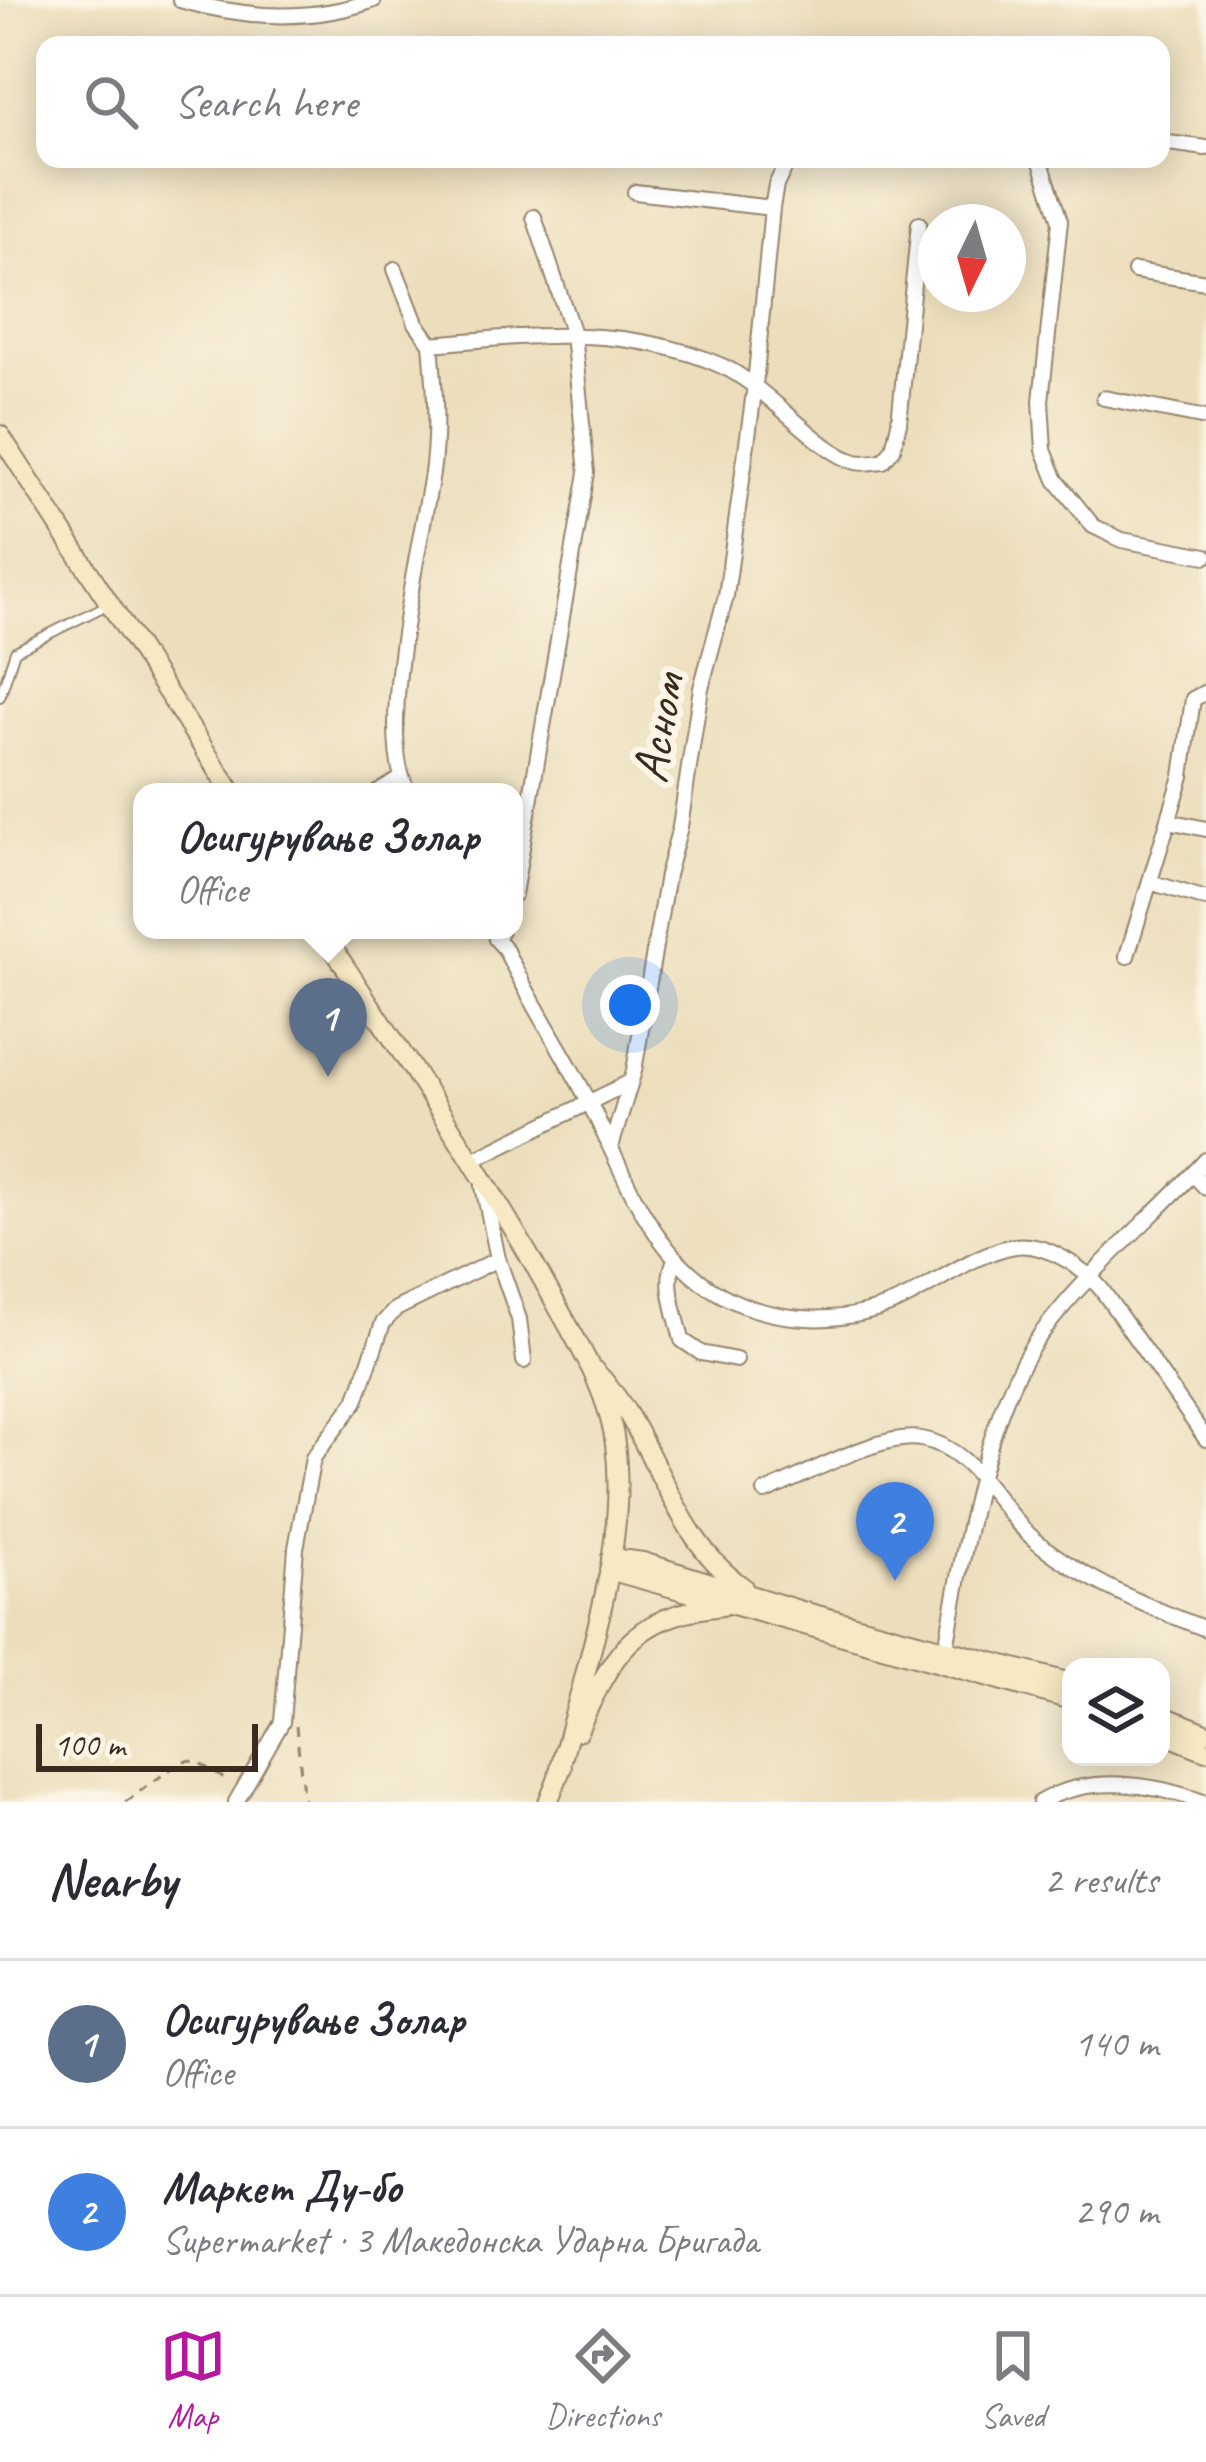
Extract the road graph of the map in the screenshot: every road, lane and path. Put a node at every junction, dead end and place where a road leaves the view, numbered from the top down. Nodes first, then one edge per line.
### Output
1 (180, 0) edge
2 (374, 0) edge
3 (1170, 143) edge
4 (1206, 148) edge
5 (784, 168) edge
6 (1043, 168) edge
7 (634, 192) dead end
8 (772, 208) junction
9 (534, 217) dead end
10 (918, 234) edge
11 (395, 268) dead end
12 (1136, 271) dead end
13 (1206, 282) edge
14 (573, 334) junction
15 (431, 344) junction
16 (755, 385) junction
17 (1104, 398) dead end
18 (1206, 418) edge
19 (2, 442) edge
20 (1206, 556) edge
21 (111, 604) junction
22 (1206, 692) edge
23 (0, 697) edge
24 (226, 783) edge
25 (404, 783) edge
26 (1169, 821) junction
27 (1206, 829) edge
28 (523, 842) edge
29 (1150, 882) junction
30 (1206, 899) edge
31 (328, 939) edge
32 (499, 939) edge
33 (1127, 956) dead end
34 (628, 1084) junction
35 (590, 1103) junction
36 (611, 1147) junction
37 (1206, 1160) edge
38 (476, 1169) junction
39 (1193, 1174) junction
40 (1206, 1188) edge
41 (497, 1259) junction
42 (676, 1259) junction
43 (1091, 1277) junction
44 (736, 1360) dead end
45 (524, 1361) dead end
46 (591, 1367) junction
47 (1206, 1439) edge
48 (982, 1478) junction
49 (765, 1492) dead end
50 (610, 1564) junction
51 (748, 1601) junction
52 (1206, 1629) edge
53 (944, 1656) junction
54 (1062, 1680) edge
55 (1062, 1697) edge
56 (1170, 1719) edge
57 (296, 1720) dead end
58 (1206, 1733) edge
59 (1170, 1736) edge
60 (1206, 1750) edge
61 (558, 1776) junction
62 (239, 1797) edge
63 (124, 1802) edge
64 (304, 1802) edge
65 (548, 1802) edge
66 (1040, 1802) edge
67 (1203, 1802) edge

1 - 2 street
3 - 4 street
5 - 8 street, Асном
6 - 20 street
7 - 8 street
8 - 16 street, Асном
9 - 14 street
10 - 16 street
11 - 15 street
12 - 13 street
14 - 15 street
14 - 16 street
14 - 28 street
15 - 25 street
16 - 34 street, Асном
17 - 18 street
19 - 21 main road
21 - 23 lane
21 - 24 main road
22 - 26 street
26 - 27 street
26 - 29 street
29 - 30 street
29 - 33 street
31 - 38 main road
32 - 35 street
34 - 35 street
34 - 36 street, Асном
35 - 36 street
35 - 38 street
36 - 42 street
37 - 39 street
38 - 41 street
38 - 46 main road
39 - 40 street
39 - 43 street
41 - 45 street
41 - 62 street
42 - 43 street
42 - 44 street
43 - 47 street
43 - 48 street
46 - 50 main road
46 - 51 main road
48 - 49 street
48 - 52 street
48 - 53 street
50 - 51 main road
50 - 61 main road
51 - 53 main road
51 - 61 main road
53 - 54 main road
53 - 55 main road
56 - 58 main road
57 - 64 path
59 - 60 main road
61 - 65 main road
62 - 63 path
66 - 67 street

